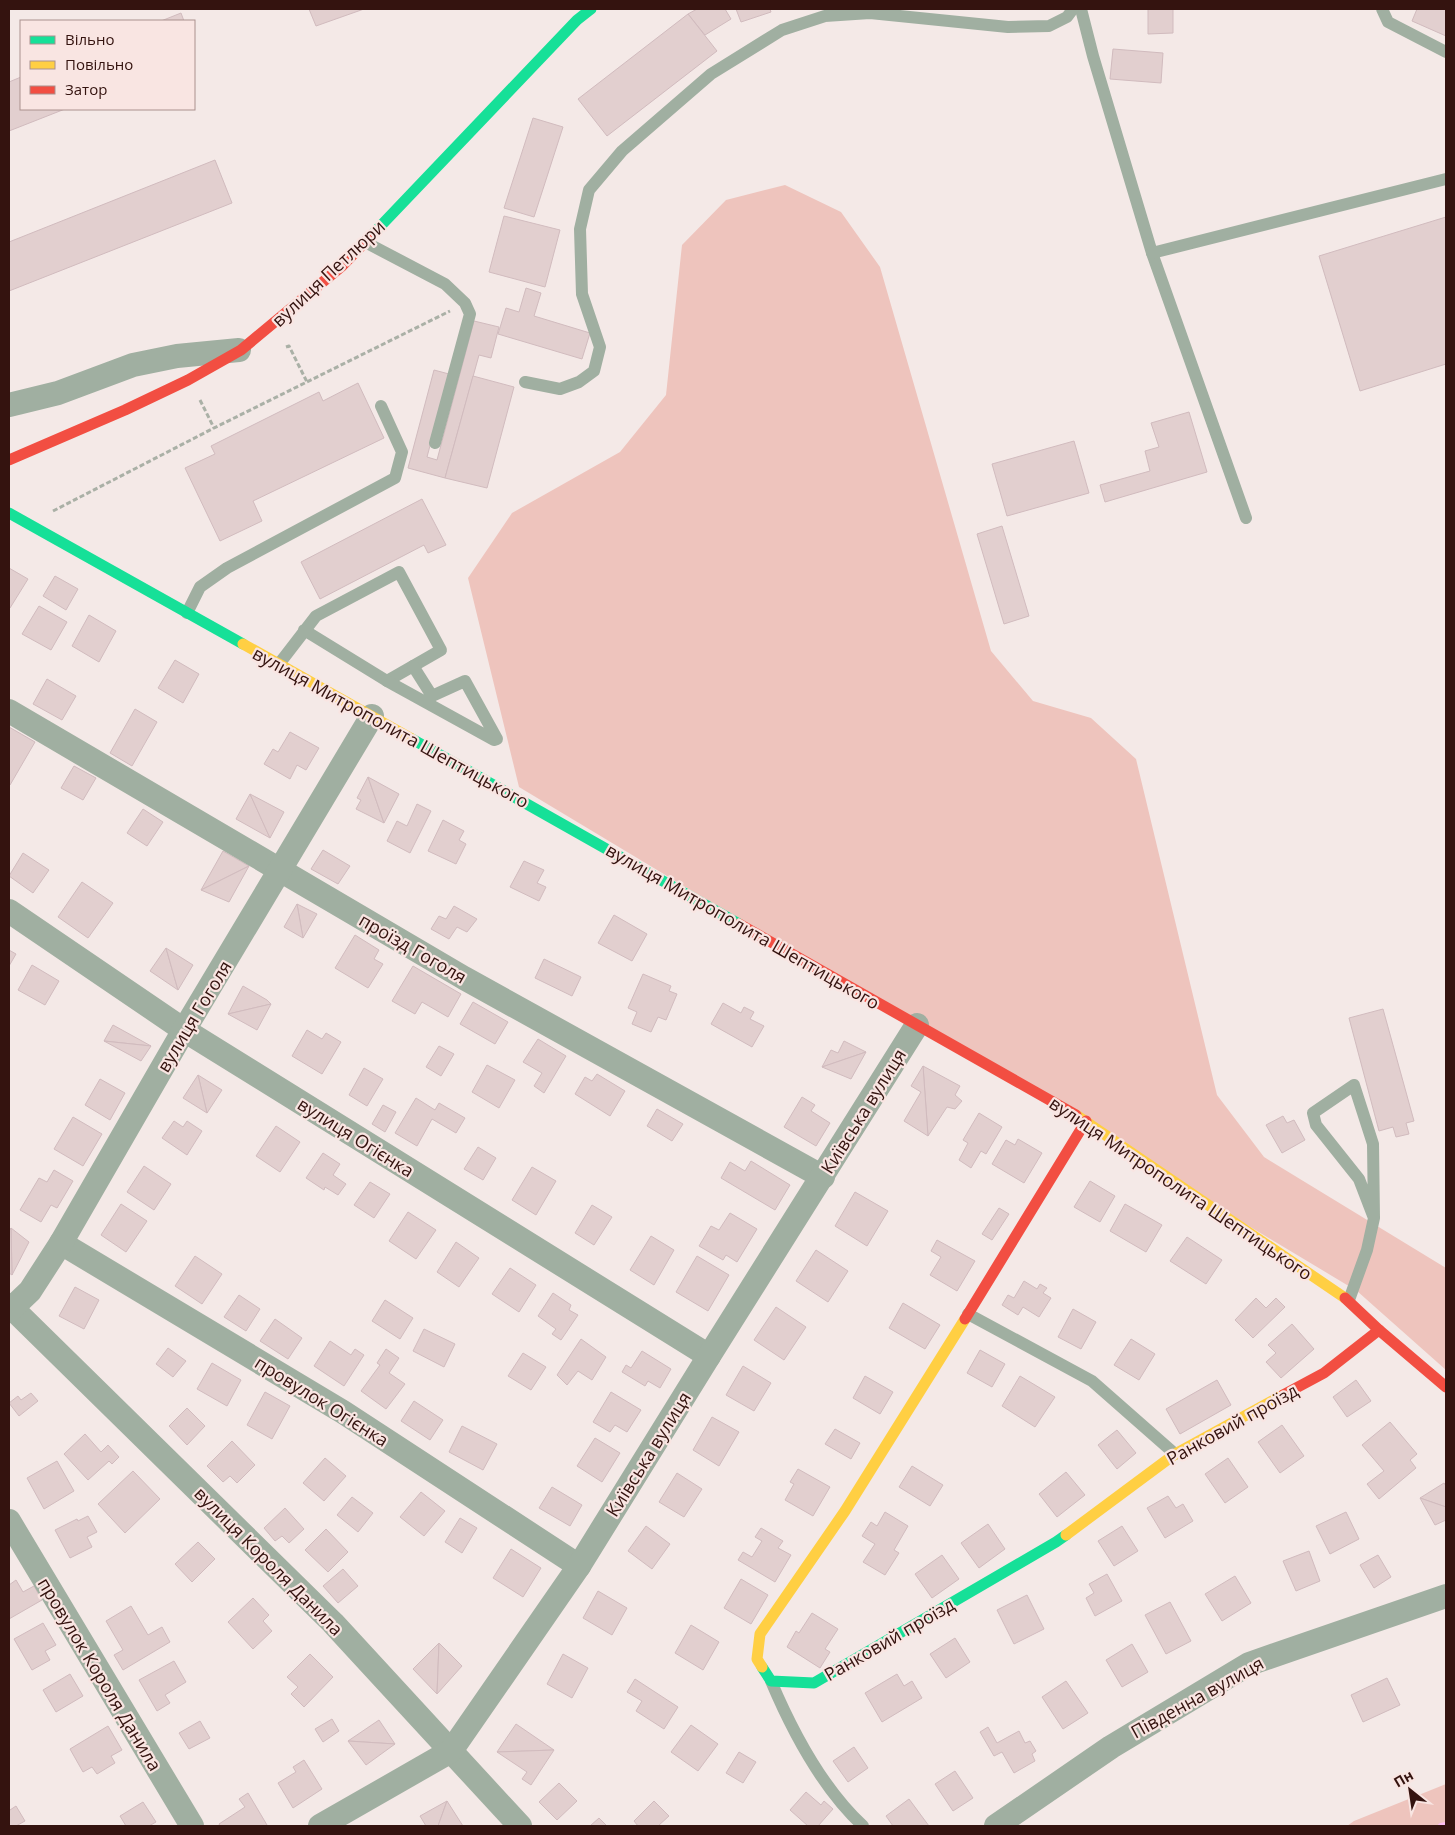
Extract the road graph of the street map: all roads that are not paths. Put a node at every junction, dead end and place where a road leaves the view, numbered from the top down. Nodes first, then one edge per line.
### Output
1 (591, 9) edge
2 (1073, 9) edge
3 (1081, 9) edge
4 (1382, 9) edge
5 (1446, 52) edge
6 (1446, 179) edge
7 (365, 242) junction
8 (1152, 253) junction
9 (241, 350) junction
10 (525, 382) dead end
11 (9, 405) edge
12 (381, 406) dead end
13 (435, 443) dead end
14 (9, 460) edge
15 (9, 513) edge
16 (1246, 518) dead end
17 (187, 613) junction
18 (304, 630) junction
19 (279, 664) junction
20 (413, 666) junction
21 (387, 681) junction
22 (9, 711) edge
23 (372, 716) junction
24 (280, 870) junction
25 (9, 911) edge
26 (917, 1025) junction
27 (184, 1030) junction
28 (1086, 1120) junction
29 (823, 1177) junction
30 (1374, 1218) junction
31 (61, 1243) junction
32 (1349, 1300) junction
33 (10, 1308) edge
34 (968, 1314) junction
35 (1379, 1330) junction
36 (709, 1356) junction
37 (1446, 1387) edge
38 (1174, 1454) junction
39 (9, 1522) edge
40 (579, 1566) junction
41 (1446, 1596) edge
42 (771, 1681) junction
43 (451, 1751) junction
44 (192, 1826) edge
45 (320, 1826) edge
46 (520, 1826) edge
47 (863, 1826) edge
48 (996, 1826) edge

1 - 7 street, вулиця Петлюри
2 - 10 lane
3 - 8 lane
4 - 5 lane
6 - 8 lane
7 - 9 street, вулиця Петлюри
7 - 13 lane
8 - 16 lane
9 - 11 street
9 - 14 street, вулиця Петлюри
12 - 17 lane
15 - 17 street, вулиця Митрополита Шептицького
17 - 19 street, вулиця Митрополита Шептицького
18 - 19 lane
18 - 20 lane
18 - 21 lane
19 - 23 street, вулиця Митрополита Шептицького
20 - 21 lane
20 - 21 lane
22 - 24 street, проїзд Гоголя
23 - 24 street, вулиця Гоголя
23 - 26 street, вулиця Митрополита Шептицького
24 - 27 street, вулиця Гоголя
24 - 29 street, проїзд Гоголя
25 - 27 street, вулиця Огієнка
26 - 28 street, вулиця Митрополита Шептицького
26 - 29 street, Київська вулиця
27 - 31 street, вулиця Гоголя
27 - 36 street, вулиця Огієнка
28 - 32 street, вулиця Митрополита Шептицького
28 - 34 street
29 - 36 street, Київська вулиця
30 - 30 lane
30 - 32 lane
31 - 33 street, вулиця Гоголя
31 - 40 street, провулок Огієнка
32 - 35 street, вулиця Митрополита Шептицького
33 - 43 street, вулиця Короля Данила
34 - 38 lane
34 - 42 street
35 - 37 street, вулиця Митрополита Шептицького
35 - 38 street, Ранковий проїзд
36 - 40 street, Київська вулиця
38 - 42 street, Ранковий проїзд
39 - 44 street, провулок Короля Данила
40 - 43 street, Київська вулиця
41 - 48 street, Південна вулиця
42 - 47 lane
43 - 45 street, Київська вулиця
43 - 46 street, вулиця Короля Данила

